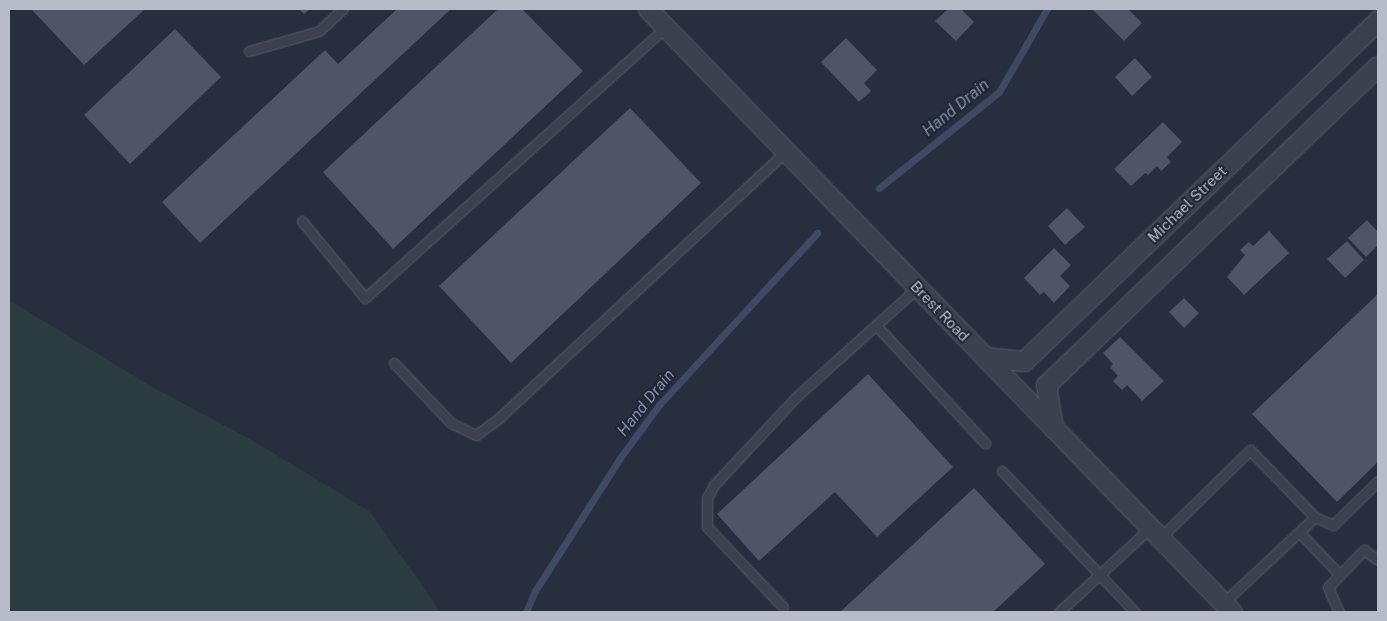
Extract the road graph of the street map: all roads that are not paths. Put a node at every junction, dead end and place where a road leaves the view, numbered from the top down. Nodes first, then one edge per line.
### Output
1 (343, 9) edge
2 (648, 9) edge
3 (1378, 20) edge
4 (666, 27) junction
5 (249, 51) dead end
6 (1378, 66) edge
7 (786, 152) junction
8 (302, 220) dead end
9 (917, 288) junction
10 (876, 325) junction
11 (985, 357) junction
12 (394, 363) dead end
13 (1054, 428) junction
14 (985, 443) dead end
15 (1002, 471) dead end
16 (1378, 481) edge
17 (1315, 517) junction
18 (1299, 532) junction
19 (1155, 533) junction
20 (1377, 557) edge
21 (1100, 574) junction
22 (1340, 574) junction
23 (783, 607) dead end
24 (1227, 608) edge
25 (1060, 612) edge
26 (1135, 612) edge
27 (1340, 612) edge

1 - 5 lane
2 - 4 street, Brest Road
3 - 11 street, Michael Street
4 - 7 street, Brest Road
4 - 8 lane
6 - 13 street
7 - 9 street, Brest Road
7 - 12 lane
9 - 10 lane
9 - 11 street, Brest Road
10 - 14 lane
10 - 23 lane
11 - 13 street, Brest Road
13 - 19 street, Brest Road
15 - 21 lane
16 - 17 lane
17 - 18 lane
17 - 19 lane
18 - 22 lane
18 - 24 lane
19 - 21 lane
19 - 24 street, Brest Road
20 - 22 lane
21 - 25 lane
21 - 26 lane
22 - 27 lane

